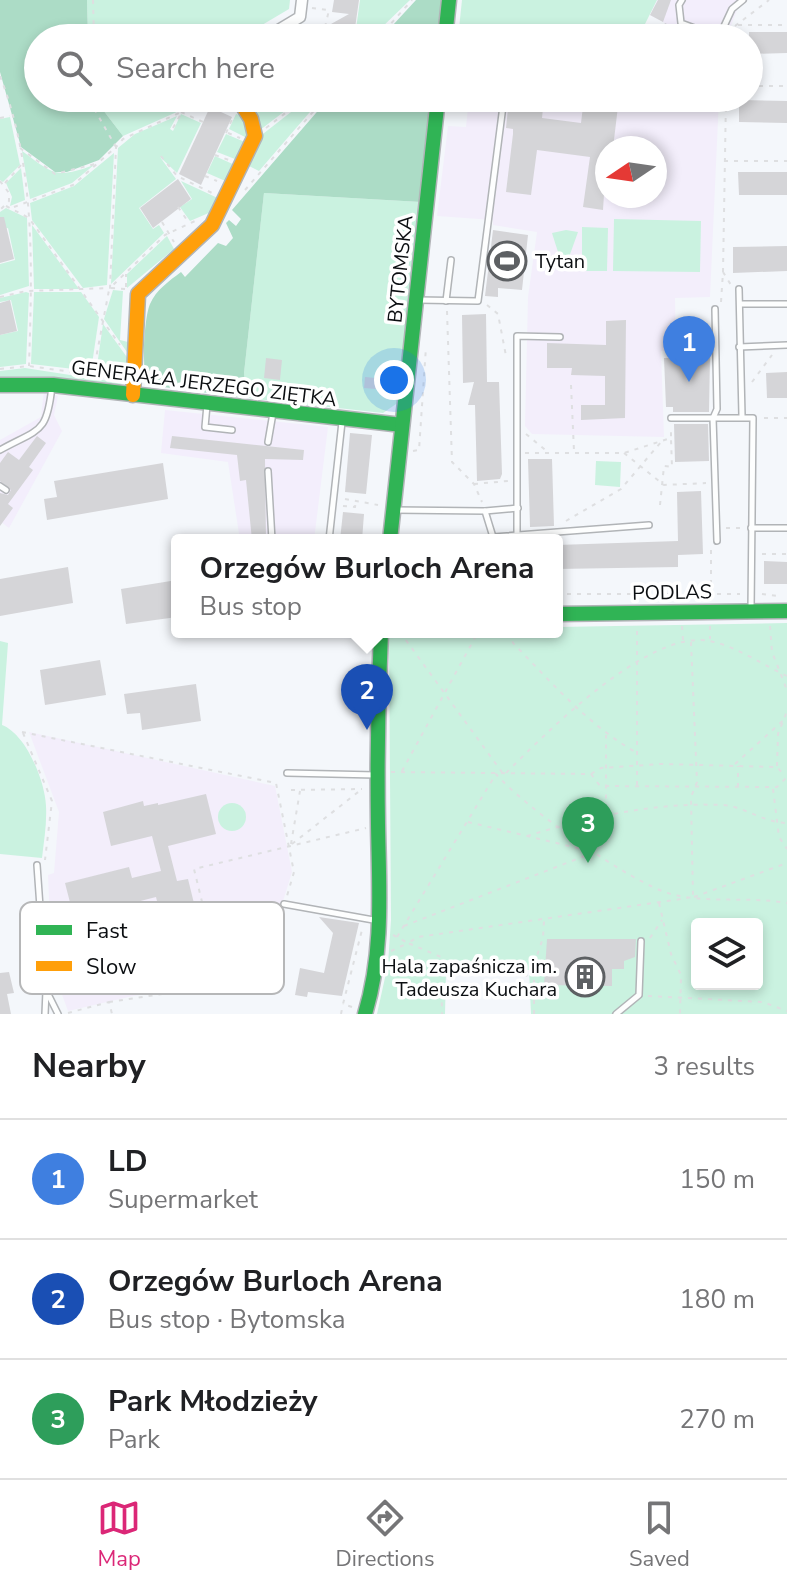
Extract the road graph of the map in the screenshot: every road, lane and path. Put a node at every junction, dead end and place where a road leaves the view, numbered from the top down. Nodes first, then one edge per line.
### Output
1 (93, 0) edge
2 (302, 0) edge
3 (412, 0) edge
4 (449, 0) edge
5 (682, 0) edge
6 (740, 0) edge
7 (769, 0) edge
8 (763, 1) edge
9 (329, 10) dead end
10 (743, 18) dead end
11 (94, 24) edge
12 (288, 24) edge
13 (326, 24) edge
14 (390, 24) edge
15 (446, 24) edge
16 (684, 24) edge
17 (725, 24) edge
18 (763, 25) edge
19 (787, 25) edge
20 (0, 76) edge
21 (763, 86) edge
22 (787, 86) edge
23 (96, 112) edge
24 (179, 112) junction
25 (247, 112) edge
26 (287, 112) edge
27 (313, 112) edge
28 (437, 112) edge
29 (502, 112) edge
30 (726, 112) edge
31 (12, 115) junction
32 (0, 118) edge
33 (203, 122) dead end
34 (173, 128) dead end
35 (255, 136) junction
36 (19, 147) junction
37 (116, 147) junction
38 (161, 156) dead end
39 (724, 161) junction
40 (787, 161) edge
41 (99, 163) junction
42 (22, 164) junction
43 (2, 183) edge
44 (28, 202) junction
45 (226, 203) junction
46 (6, 206) junction
47 (178, 207) dead end
48 (11, 208) junction
49 (0, 210) edge
50 (29, 218) junction
51 (162, 222) dead end
52 (189, 223) junction
53 (168, 233) junction
54 (199, 238) junction
55 (181, 254) junction
56 (451, 260) dead end
57 (723, 272) junction
58 (110, 288) junction
59 (126, 289) dead end
60 (739, 289) joint
61 (31, 290) junction
62 (82, 291) junction
63 (0, 297) edge
64 (417, 300) junction
65 (446, 301) junction
66 (478, 301) junction
67 (721, 302) dead end
68 (740, 304) junction
69 (787, 304) edge
70 (715, 309) dead end
71 (102, 318) junction
72 (560, 337) dead end
73 (784, 345) edge
74 (739, 347) junction
75 (507, 359) dead end
76 (134, 365) junction
77 (29, 366) dead end
78 (93, 375) dead end
79 (0, 385) edge
80 (53, 385) junction
81 (571, 385) dead end
82 (133, 395) junction
83 (740, 397) junction
84 (207, 404) junction
85 (273, 412) junction
86 (742, 416) junction
87 (671, 418) joint
88 (713, 418) junction
89 (753, 418) junction
90 (787, 418) edge
91 (342, 419) junction
92 (402, 425) junction
93 (517, 427) junction
94 (232, 430) dead end
95 (671, 438) junction
96 (662, 441) junction
97 (268, 442) dead end
98 (0, 450) edge
99 (517, 453) junction
100 (550, 453) junction
101 (574, 453) junction
102 (624, 453) junction
103 (640, 468) junction
104 (268, 471) dead end
105 (517, 481) junction
106 (716, 483) junction
107 (474, 484) junction
108 (664, 485) junction
109 (338, 505) dead end
110 (660, 505) dead end
111 (388, 508) junction
112 (518, 508) junction
113 (485, 511) junction
114 (649, 525) dead end
115 (724, 528) dead end
116 (751, 528) junction
117 (787, 528) edge
118 (552, 531) junction
119 (272, 534) edge
120 (330, 534) edge
121 (390, 534) edge
122 (492, 534) edge
123 (517, 534) joint
124 (717, 541) joint
125 (749, 553) junction
126 (787, 554) edge
127 (711, 593) junction
128 (563, 594) edge
129 (750, 594) junction
130 (787, 600) edge
131 (751, 611) junction
132 (787, 611) edge
133 (563, 614) edge
134 (770, 623) dead end
135 (637, 624) dead end
136 (681, 624) dead end
137 (710, 624) dead end
138 (381, 638) edge
139 (404, 638) edge
140 (475, 638) edge
141 (511, 638) edge
142 (683, 641) junction
143 (691, 641) junction
144 (710, 641) junction
145 (637, 664) junction
146 (781, 674) junction
147 (787, 676) edge
148 (787, 690) edge
149 (443, 693) junction
150 (574, 706) junction
151 (787, 711) edge
152 (785, 718) edge
153 (606, 735) junction
154 (637, 753) junction
155 (696, 764) junction
156 (736, 765) junction
157 (637, 767) junction
158 (777, 767) junction
159 (606, 768) junction
160 (401, 772) junction
161 (287, 773) dead end
162 (496, 774) junction
163 (591, 774) junction
164 (504, 775) junction
165 (377, 777) junction
166 (787, 777) edge
167 (606, 786) junction
168 (637, 786) junction
169 (696, 787) junction
170 (738, 787) junction
171 (773, 787) junction
172 (362, 789) junction
173 (291, 790) dead end
174 (300, 790) junction
175 (691, 805) junction
176 (606, 815) junction
177 (468, 822) junction
178 (777, 823) junction
179 (787, 823) edge
180 (559, 826) junction
181 (370, 827) dead end
182 (527, 836) junction
183 (291, 845) junction
184 (787, 849) edge
185 (595, 852) junction
186 (787, 863) edge
187 (37, 865) joint
188 (693, 898) junction
189 (39, 902) edge
190 (202, 902) edge
191 (659, 903) junction
192 (787, 903) edge
193 (284, 904) joint
194 (662, 919) junction
195 (544, 920) junction
196 (403, 927) junction
197 (384, 928) junction
198 (652, 932) dead end
199 (397, 937) junction
200 (641, 941) dead end
201 (408, 943) junction
202 (387, 953) dead end
203 (443, 966) junction
204 (534, 979) junction
205 (46, 994) edge
206 (48, 994) edge
207 (163, 994) edge
208 (639, 995) junction
209 (681, 998) junction
210 (109, 1002) junction
211 (343, 1004) dead end
212 (787, 1011) edge
213 (45, 1014) edge
214 (58, 1014) edge
215 (67, 1014) edge
216 (112, 1014) edge
217 (341, 1014) edge
218 (365, 1014) edge
219 (442, 1014) edge
220 (534, 1014) edge
221 (616, 1014) edge
222 (680, 1014) edge

1 - 11 path
2 - 12 street
3 - 14 path
4 - 15 street
5 - 16 lane
6 - 17 lane
7 - 8 path
8 - 10 path
9 - 13 path
18 - 19 path
20 - 31 path
21 - 22 path
23 - 37 path
24 - 33 path
24 - 34 path
24 - 37 path
25 - 35 street
26 - 35 path
27 - 45 path
28 - 64 street, BYTOMSKA
29 - 66 lane
30 - 39 path
31 - 32 path
31 - 36 path
35 - 45 street
36 - 41 path
36 - 42 path
37 - 41 path
37 - 58 path
38 - 45 path
39 - 40 path
39 - 57 path
41 - 44 path
42 - 43 path
42 - 44 path
43 - 46 path
44 - 48 path
44 - 50 path
45 - 52 path
45 - 54 street
46 - 48 path
46 - 49 path
47 - 52 path
48 - 50 path
50 - 61 path
50 - 62 path
51 - 53 path
52 - 53 path
52 - 54 path
53 - 55 path
53 - 58 path
54 - 55 street
55 - 76 street
56 - 65 lane
57 - 60 path
57 - 67 path
58 - 59 path
58 - 62 path
58 - 71 path
60 - 68 lane
61 - 62 path
61 - 63 path
61 - 77 path
62 - 71 path
64 - 65 lane
64 - 92 street, BYTOMSKA
65 - 66 lane
65 - 107 path
66 - 75 path
68 - 69 lane
68 - 74 lane
70 - 88 lane
71 - 76 path
71 - 78 path
72 - 93 lane
73 - 74 lane
73 - 83 path
74 - 83 lane
76 - 82 street
79 - 80 street, GENERAŁA JERZEGO ZIĘTKA
80 - 82 street, GENERAŁA JERZEGO ZIĘTKA
80 - 98 lane
81 - 101 path
82 - 84 street, GENERAŁA JERZEGO ZIĘTKA
83 - 86 lane
84 - 85 street, GENERAŁA JERZEGO ZIĘTKA
84 - 94 lane
85 - 91 street, GENERAŁA JERZEGO ZIĘTKA
85 - 97 lane
86 - 88 lane
86 - 89 lane
87 - 88 lane
87 - 95 path
88 - 106 lane
89 - 90 path
89 - 116 lane
91 - 92 street, GENERAŁA JERZEGO ZIĘTKA
91 - 120 lane
92 - 111 street, BYTOMSKA
93 - 99 lane
93 - 100 path
95 - 96 path
95 - 108 path
96 - 102 path
96 - 103 path
99 - 100 path
99 - 105 lane
100 - 101 path
101 - 102 path
102 - 103 path
103 - 108 path
103 - 118 path
104 - 119 lane
105 - 107 path
105 - 112 lane
106 - 108 path
106 - 124 lane
107 - 113 path
108 - 110 path
109 - 111 path
111 - 113 lane
111 - 121 street, BYTOMSKA
112 - 113 lane
112 - 123 lane
113 - 122 lane
114 - 118 lane
115 - 116 path
116 - 117 lane
116 - 125 lane
118 - 123 lane
124 - 127 path
125 - 126 path
125 - 129 lane
127 - 128 path
127 - 129 path
129 - 130 path
129 - 131 lane
131 - 132 street, PODLAS
131 - 133 street, PODLAS
134 - 146 path
135 - 145 path
136 - 142 path
137 - 144 path
138 - 165 street
139 - 149 path
140 - 149 path
141 - 150 path
142 - 143 path
142 - 145 path
143 - 144 path
143 - 155 path
144 - 146 path
145 - 150 path
145 - 154 path
146 - 147 path
146 - 148 path
149 - 160 path
149 - 164 path
150 - 153 path
150 - 164 path
151 - 152 path
152 - 156 path
152 - 158 path
153 - 154 path
153 - 159 path
154 - 157 path
155 - 156 path
155 - 157 path
155 - 169 path
156 - 158 path
156 - 170 path
157 - 159 path
157 - 168 path
158 - 166 path
159 - 163 path
159 - 167 path
160 - 162 path
160 - 165 path
161 - 165 lane
162 - 164 path
162 - 177 path
162 - 180 path
163 - 164 path
163 - 167 path
165 - 172 path
165 - 197 street
166 - 171 path
167 - 168 path
167 - 176 path
168 - 169 path
169 - 170 path
169 - 175 path
170 - 171 path
171 - 178 path
172 - 174 path
172 - 183 path
173 - 174 path
174 - 183 path
175 - 176 path
175 - 178 path
175 - 188 path
176 - 180 path
176 - 185 path
177 - 182 path
177 - 196 path
178 - 179 path
178 - 184 path
180 - 182 path
180 - 185 path
181 - 183 path
182 - 185 path
183 - 187 path
183 - 190 path
183 - 193 path
185 - 188 path
185 - 196 path
186 - 188 path
187 - 189 lane
188 - 191 path
188 - 192 path
191 - 194 path
191 - 195 path
193 - 197 lane
194 - 198 path
194 - 209 path
195 - 201 path
195 - 204 path
196 - 199 path
197 - 199 path
197 - 218 street
199 - 201 path
200 - 208 lane
201 - 202 path
201 - 203 path
203 - 204 path
203 - 219 path
204 - 220 path
205 - 213 lane
206 - 214 lane
207 - 210 path
208 - 209 path
208 - 221 lane
209 - 212 path
209 - 222 path
210 - 215 path
210 - 216 path
211 - 217 path

